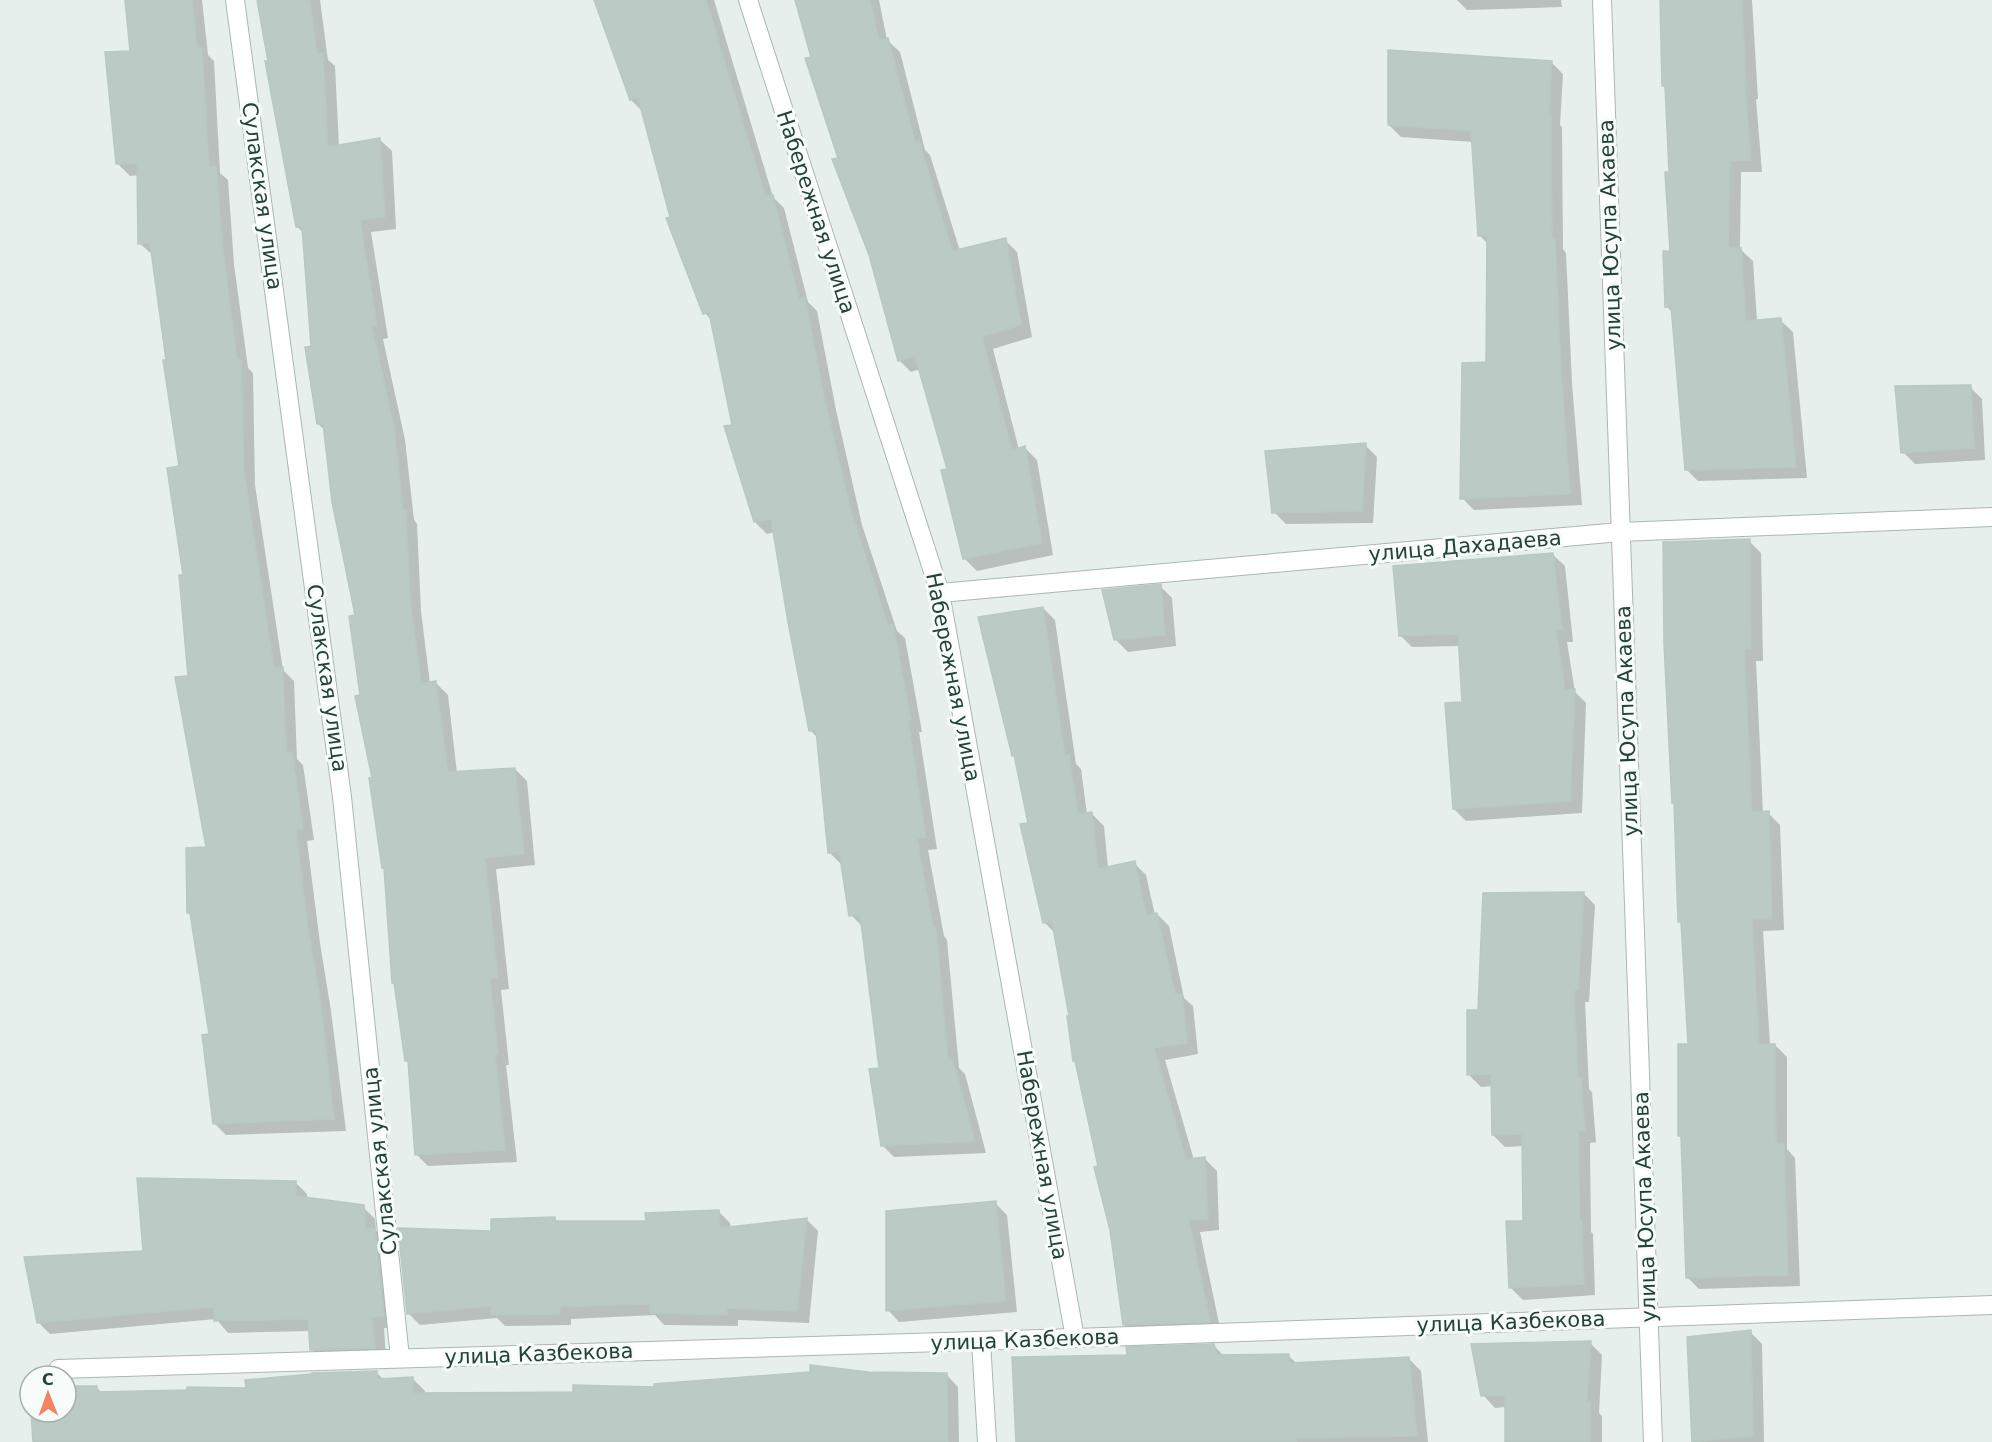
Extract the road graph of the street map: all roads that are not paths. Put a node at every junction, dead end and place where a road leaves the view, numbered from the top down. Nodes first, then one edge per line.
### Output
1 (236, 0) edge
2 (748, 0) edge
3 (1602, 0) edge
4 (1992, 517) edge
5 (1620, 532) junction
6 (940, 593) junction
7 (1992, 1305) edge
8 (1649, 1316) junction
9 (1075, 1338) junction
10 (981, 1341) junction
11 (400, 1358) junction
12 (78, 1368) edge
13 (987, 1442) edge
14 (1653, 1442) edge

1 - 11 street, Сулакская улица
2 - 6 street, Набережная улица
3 - 5 street, улица Юсупа Акаева
4 - 5 street, улица Дахадаева
5 - 6 street, улица Дахадаева
5 - 8 street, улица Юсупа Акаева
6 - 9 street, Набережная улица
7 - 8 street, улица Казбекова
8 - 9 street, улица Казбекова
8 - 14 street, улица Юсупа Акаева
9 - 10 street, улица Казбекова
10 - 11 street, улица Казбекова
10 - 13 street
11 - 12 street, улица Казбекова

